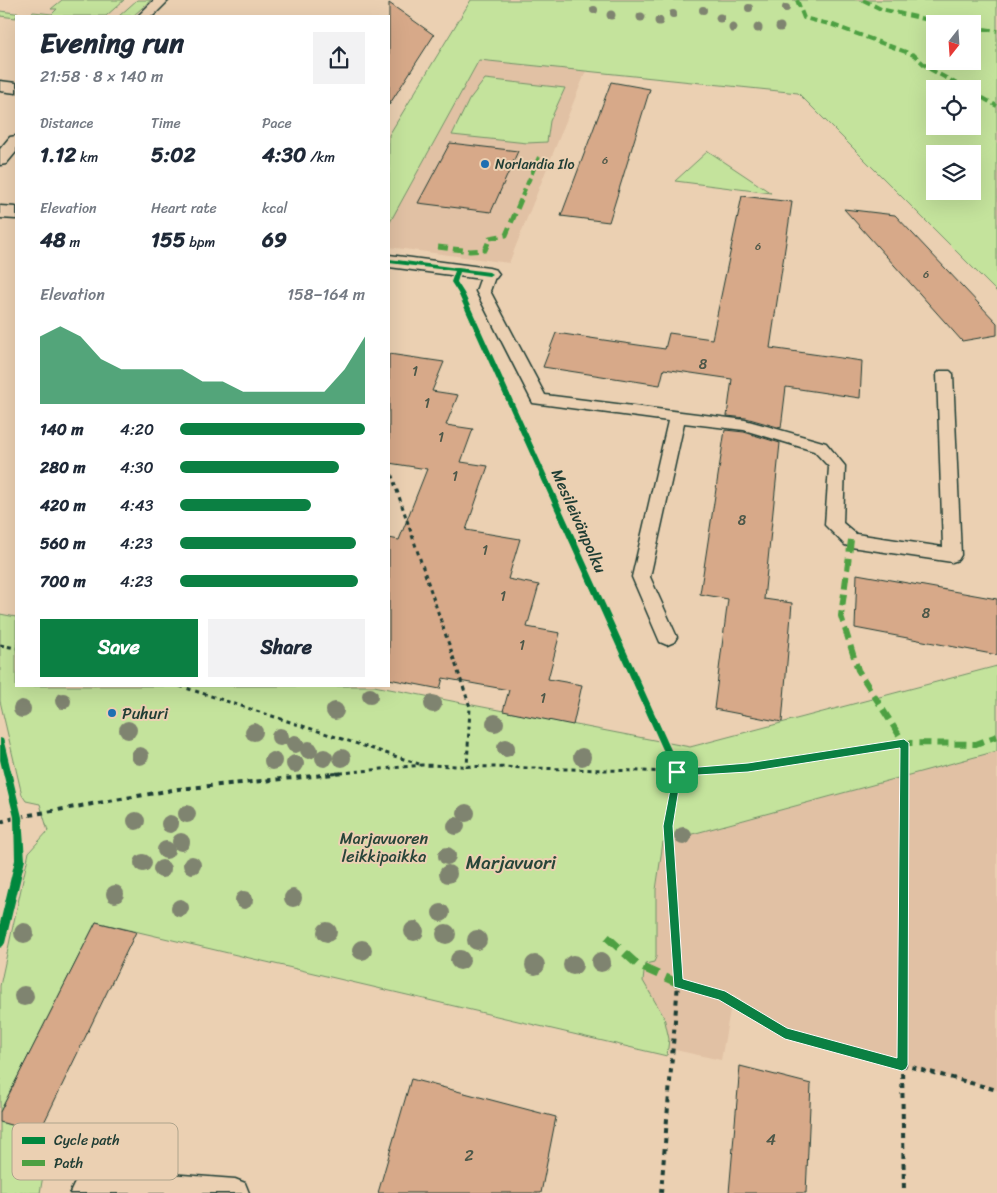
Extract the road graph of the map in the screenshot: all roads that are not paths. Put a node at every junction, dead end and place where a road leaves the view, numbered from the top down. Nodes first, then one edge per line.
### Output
1 (162, 0) edge
2 (147, 15) edge
3 (0, 86) edge
4 (15, 88) edge
5 (15, 142) edge
6 (0, 160) edge
7 (0, 212) edge
8 (15, 213) edge
9 (390, 262) edge
10 (489, 274) joint
11 (945, 374) dead end
12 (677, 417) junction
13 (667, 636) dead end
14 (84, 1193) edge
15 (235, 1193) edge

1 - 2 street
3 - 4 street
5 - 6 street
7 - 8 street
9 - 10 street
10 - 12 lane
11 - 12 lane
12 - 13 lane
14 - 15 lane

